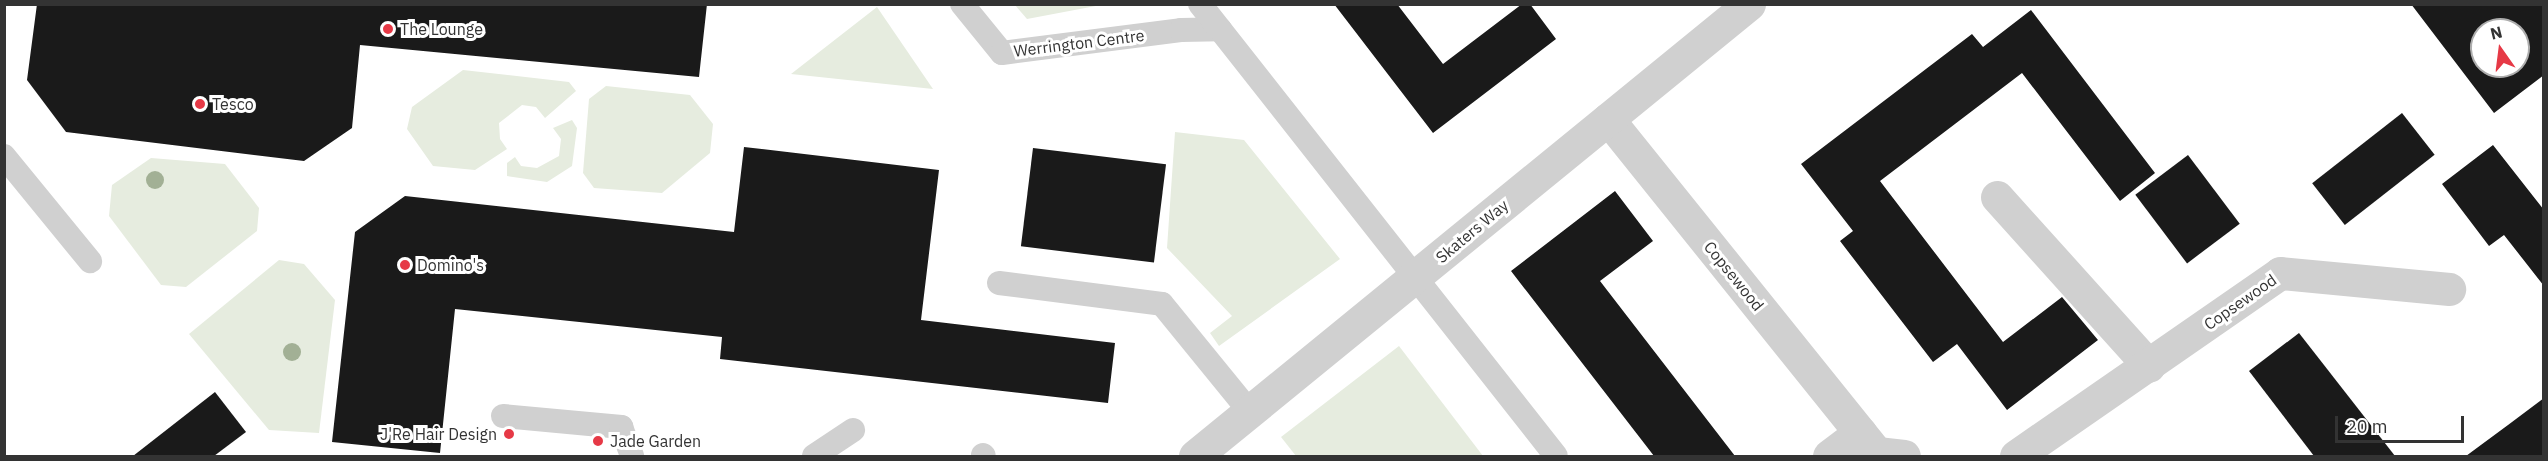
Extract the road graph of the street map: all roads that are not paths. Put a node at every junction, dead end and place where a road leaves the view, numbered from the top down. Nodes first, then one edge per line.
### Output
1 (962, 4) edge
2 (1200, 4) edge
3 (1749, 4) edge
4 (1220, 29) junction
5 (1608, 119) junction
6 (4, 156) edge
7 (1997, 197) dead end
8 (90, 261) dead end
9 (1415, 278) junction
10 (999, 283) dead end
11 (2449, 289) dead end
12 (2149, 366) junction
13 (1250, 412) junction
14 (503, 416) dead end
15 (854, 430) dead end
16 (1860, 433) junction
17 (632, 456) edge
18 (814, 456) edge
19 (1195, 456) edge
20 (1556, 456) edge
21 (1829, 456) edge
22 (1904, 456) edge
23 (2016, 456) edge

1 - 4 lane, Werrington Centre
2 - 4 lane
3 - 5 street, Skaters Way
4 - 9 lane
5 - 9 street, Skaters Way
5 - 16 street, Copsewood
6 - 8 lane
7 - 12 street
9 - 13 street, Skaters Way
9 - 20 lane
10 - 13 lane
11 - 12 street, Copsewood
12 - 23 street, Copsewood
13 - 19 street, Skaters Way
14 - 17 lane
15 - 18 lane
16 - 21 street
16 - 22 street, Copsewood

